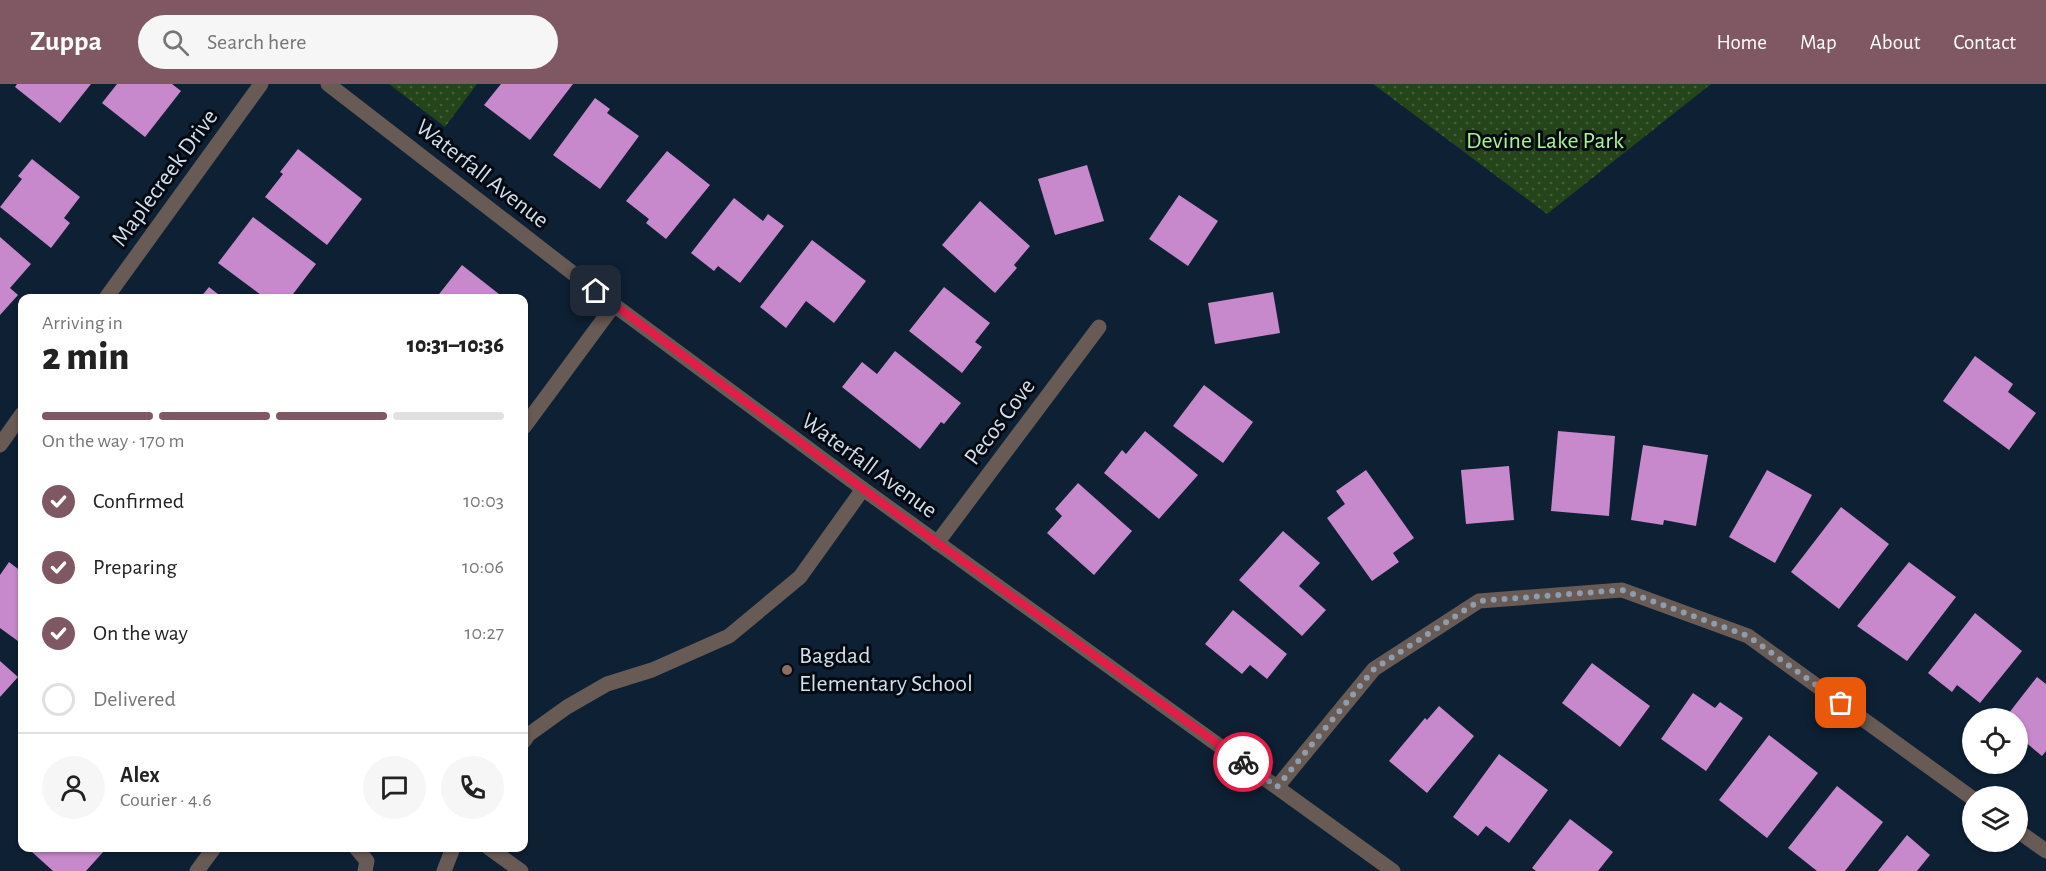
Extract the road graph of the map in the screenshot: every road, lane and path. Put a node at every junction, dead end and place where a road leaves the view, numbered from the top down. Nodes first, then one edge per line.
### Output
1 (261, 84) edge
2 (328, 84) edge
3 (109, 294) edge
4 (614, 304) junction
5 (1099, 327) dead end
6 (18, 420) edge
7 (528, 422) edge
8 (0, 445) edge
9 (863, 489) junction
10 (937, 543) junction
11 (528, 735) edge
12 (1277, 787) junction
13 (1962, 791) edge
14 (2028, 838) edge
15 (2046, 851) edge
16 (211, 852) edge
17 (359, 852) edge
18 (451, 852) edge
19 (495, 852) edge
20 (197, 871) edge
21 (365, 871) edge
22 (444, 871) edge
23 (521, 871) edge
24 (1393, 871) edge

1 - 3 street, Maplecreek Drive
2 - 4 street, Waterfall Avenue
4 - 7 street
4 - 9 street, Waterfall Avenue
5 - 10 street, Pecos Cove
6 - 8 street
9 - 10 street, Waterfall Avenue
9 - 11 street
10 - 12 street, Waterfall Avenue
12 - 13 street
12 - 24 street, Waterfall Avenue
14 - 15 street
16 - 20 street
17 - 21 street
18 - 22 street
19 - 23 street

